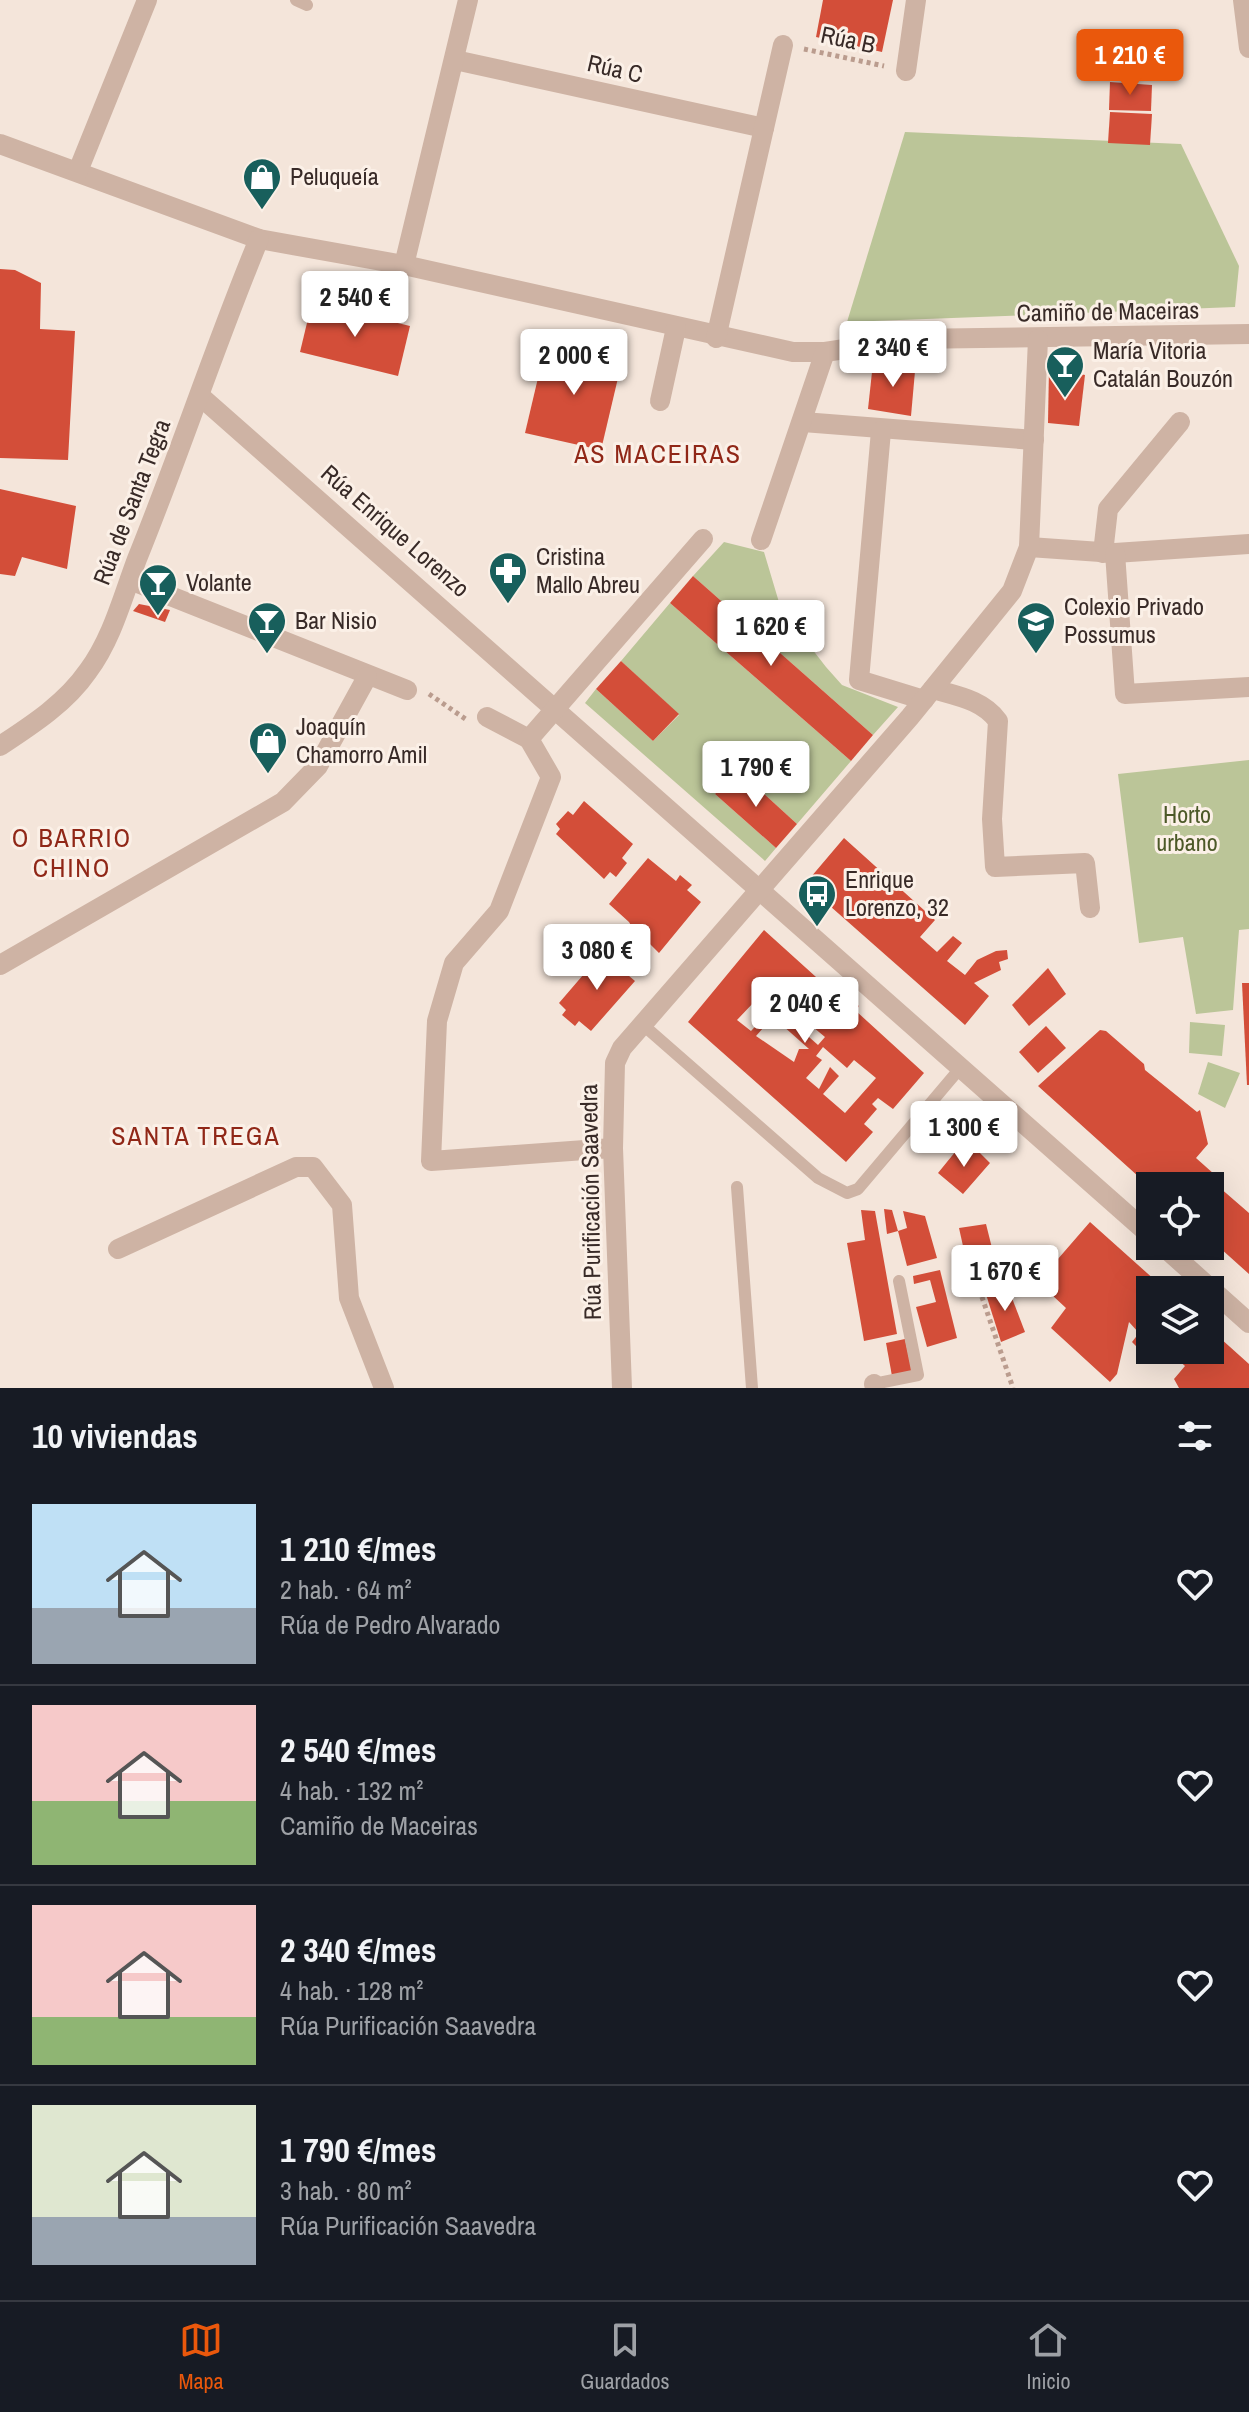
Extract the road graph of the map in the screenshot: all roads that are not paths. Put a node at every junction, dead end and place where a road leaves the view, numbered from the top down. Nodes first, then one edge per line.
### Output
1 (147, 0) edge
2 (468, 0) edge
3 (916, 0) edge
4 (1243, 0) edge
5 (783, 45) road end
6 (1249, 48) edge
7 (455, 60) junction
8 (906, 71) road end
9 (764, 128) junction
10 (0, 144) edge
11 (78, 171) junction
12 (259, 239) junction
13 (404, 265) junction
14 (676, 328) junction
15 (1249, 334) edge
16 (716, 338) junction
17 (1038, 339) junction
18 (825, 352) junction
19 (200, 396) junction
20 (660, 401) dead end
21 (803, 422) junction
22 (1180, 422) dead end
23 (881, 431) junction
24 (1034, 440) junction
25 (703, 539) dead end
26 (761, 540) dead end
27 (1249, 544) edge
28 (1029, 547) junction
29 (1109, 553) junction
30 (130, 580) junction
31 (367, 677) junction
32 (1249, 687) edge
33 (407, 690) road end
34 (928, 694) junction
35 (555, 706) junction
36 (487, 717) road end
37 (529, 739) junction
38 (0, 746) edge
39 (759, 889) junction
40 (1090, 908) dead end
41 (0, 965) edge
42 (642, 1024) junction
43 (962, 1066) junction
44 (613, 1148) junction
45 (737, 1187) dead end
46 (1136, 1222) edge
47 (118, 1249) dead end
48 (1179, 1260) edge
49 (899, 1281) dead end
50 (1249, 1323) edge
51 (875, 1386) edge
52 (384, 1388) edge
53 (622, 1388) edge
54 (752, 1388) edge

1 - 11 street
2 - 7 street
3 - 8 street
4 - 6 street
5 - 9 street
7 - 9 street, Rúa C
7 - 13 street
9 - 16 street
10 - 11 street, Camiño de Maceiras
11 - 12 street, Camiño de Maceiras
12 - 13 street, Camiño de Maceiras
12 - 19 street, Rúa de Santa Tegra
13 - 14 street, Camiño de Maceiras
14 - 16 street, Camiño de Maceiras
14 - 20 street
15 - 17 street, Camiño de Maceiras
16 - 18 street, Camiño de Maceiras
17 - 18 street, Camiño de Maceiras
17 - 24 street, Rúa Purificación Saavedra
18 - 21 street
19 - 30 street, Rúa de Santa Tegra
19 - 35 street, Rúa Enrique Lorenzo
21 - 23 street
21 - 26 street
22 - 29 street
23 - 24 street
23 - 34 street
24 - 28 street, Rúa Purificación Saavedra
25 - 35 street
27 - 29 street
28 - 29 street
28 - 34 street, Rúa Purificación Saavedra
29 - 32 street
30 - 31 street
30 - 38 street, Rúa de Santa Tegra
31 - 33 street
31 - 41 street
34 - 39 street, Rúa Purificación Saavedra
34 - 40 street
35 - 37 street
35 - 39 street, Rúa Enrique Lorenzo
36 - 37 street
37 - 44 street
39 - 42 street, Rúa Purificación Saavedra
39 - 43 street, Rúa Enrique Lorenzo
42 - 43 lane
42 - 44 street, Rúa Purificación Saavedra
43 - 46 street, Rúa Enrique Lorenzo
44 - 53 street, Rúa Purificación Saavedra
45 - 54 lane
47 - 52 street
48 - 50 street
49 - 51 lane

